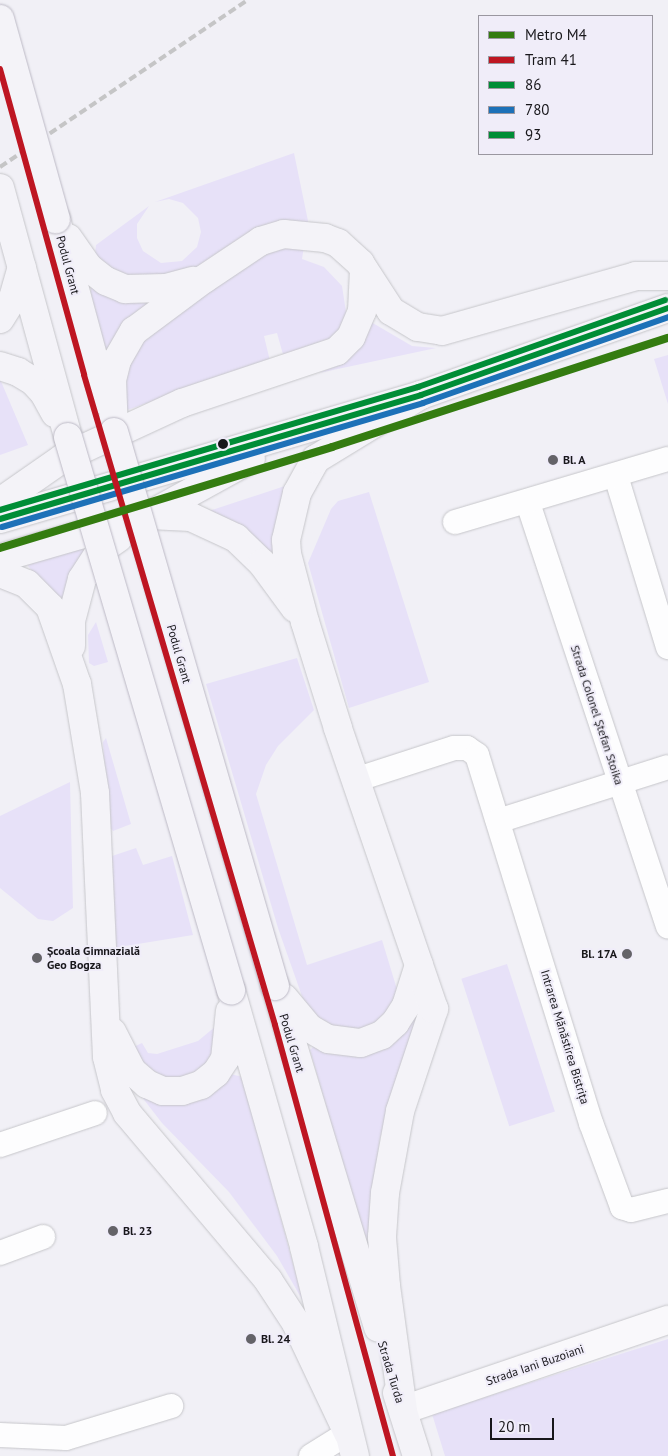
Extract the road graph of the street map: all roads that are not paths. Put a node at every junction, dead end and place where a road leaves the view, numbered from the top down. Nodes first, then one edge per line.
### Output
1 (0, 19) edge
2 (0, 188) edge
3 (56, 219) junction
4 (22, 267) junction
5 (364, 270) junction
6 (668, 276) edge
7 (204, 279) junction
8 (668, 308) edge
9 (0, 319) edge
10 (0, 366) edge
11 (421, 395) junction
12 (114, 432) junction
13 (297, 434) junction
14 (68, 437) junction
15 (668, 459) edge
16 (616, 476) junction
17 (0, 502) edge
18 (528, 503) junction
19 (149, 515) junction
20 (0, 519) edge
21 (455, 522) dead end
22 (0, 558) edge
23 (0, 573) edge
24 (304, 622) junction
25 (668, 647) edge
26 (71, 663) junction
27 (668, 767) edge
28 (355, 780) junction
29 (619, 783) junction
30 (498, 821) junction
31 (668, 926) edge
32 (419, 965) junction
33 (275, 986) junction
34 (231, 990) junction
35 (104, 1008) junction
36 (95, 1113) dead end
37 (7, 1142) edge
38 (668, 1201) edge
39 (43, 1237) dead end
40 (0, 1253) edge
41 (366, 1288) joint
42 (668, 1320) edge
43 (171, 1406) dead end
44 (402, 1410) junction
45 (0, 1436) edge
46 (352, 1445) edge
47 (311, 1456) edge
48 (417, 1456) edge

1 - 3 main road, Podul Grant, bridge
2 - 4 main road
3 - 7 main road
3 - 12 main road, Podul Grant
4 - 9 main road
4 - 14 main road
5 - 6 main road
5 - 7 main road
5 - 17 main road
7 - 12 main road
8 - 11 main road
10 - 14 main road
11 - 13 main road
11 - 24 main road
12 - 33 main road, Podul Grant, bridge
13 - 19 main road
13 - 20 main road
14 - 34 main road, bridge
15 - 16 street
16 - 18 street
16 - 25 street
18 - 21 street
18 - 29 street, Strada Colonel Ștefan Stoika
19 - 22 main road
19 - 24 main road
19 - 26 main road
23 - 26 main road
24 - 28 main road
26 - 35 main road
27 - 29 street
28 - 30 street
28 - 32 main road
29 - 30 street
29 - 31 street, Strada Colonel Ștefan Stoika
30 - 38 street, Intrarea Mănăstirea Bistrița
32 - 33 main road
32 - 44 main road
33 - 41 main road, Podul Grant
34 - 35 main road
34 - 46 main road
35 - 46 main road
36 - 37 street
39 - 40 street
41 - 44 main road, Strada Turda
42 - 44 street, Strada Iani Buzoiani
43 - 45 street
44 - 48 main road, Strada Turda
46 - 47 street

